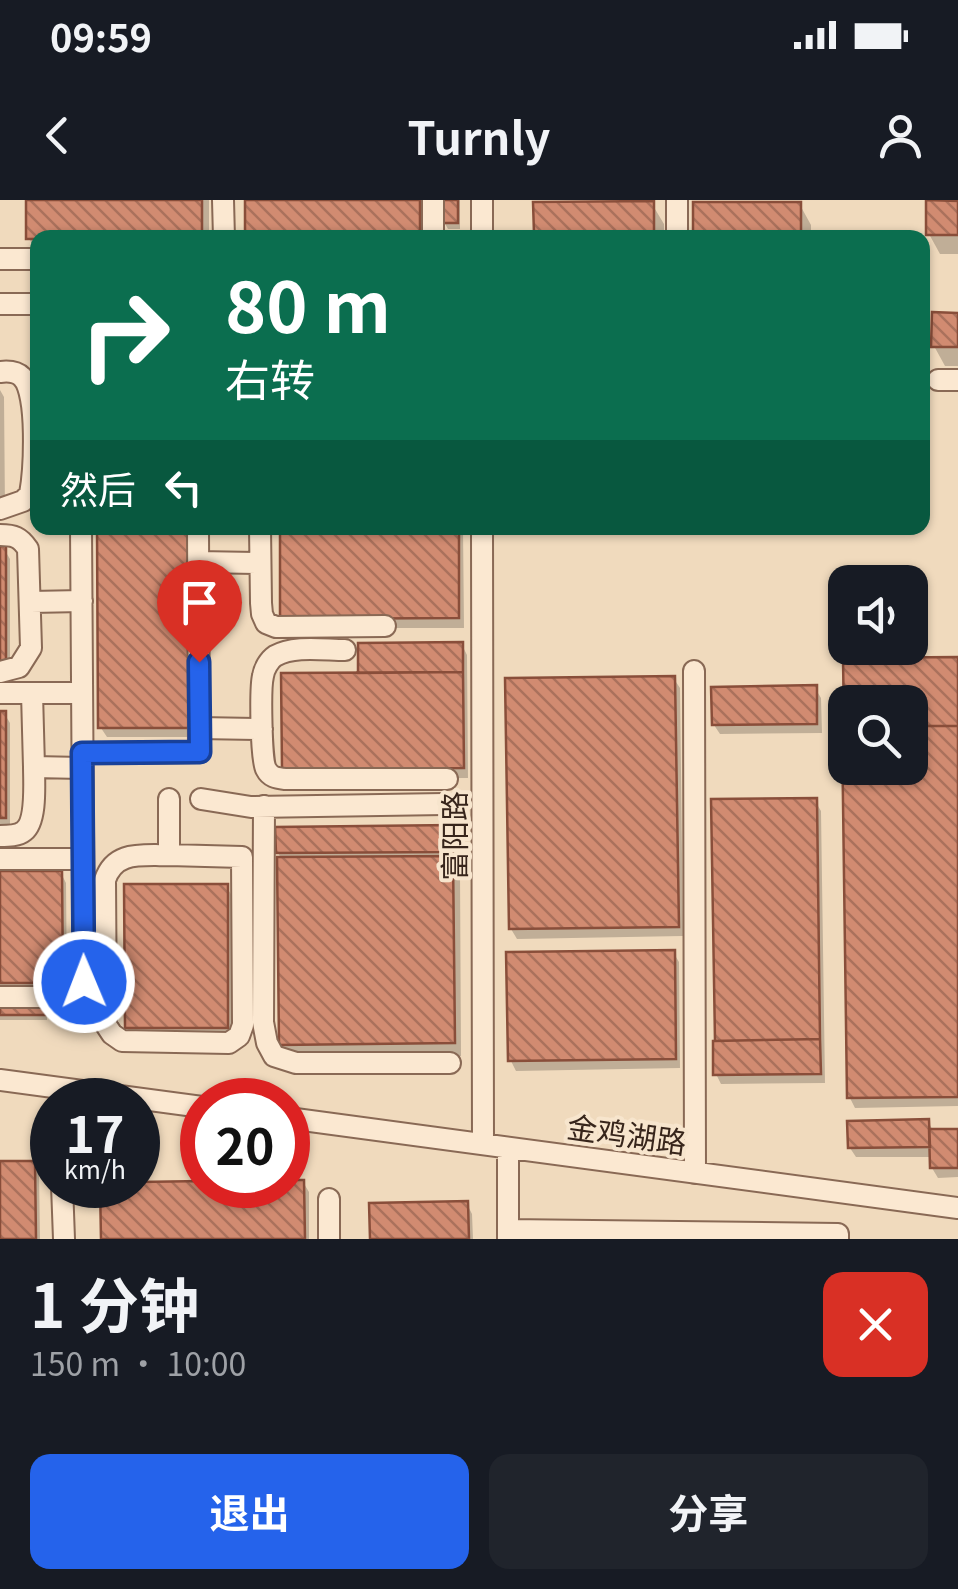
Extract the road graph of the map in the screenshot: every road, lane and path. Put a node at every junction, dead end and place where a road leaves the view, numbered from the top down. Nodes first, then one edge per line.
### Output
1 (224, 200) edge
2 (433, 200) edge
3 (482, 200) edge
4 (677, 200) edge
5 (224, 230) edge
6 (433, 230) edge
7 (482, 230) edge
8 (677, 230) edge
9 (0, 259) edge
10 (30, 259) edge
11 (0, 304) edge
12 (30, 304) edge
13 (0, 372) edge
14 (30, 388) edge
15 (30, 494) edge
16 (0, 510) edge
17 (0, 535) edge
18 (81, 535) edge
19 (198, 535) edge
20 (260, 535) edge
21 (482, 535) edge
22 (198, 562) junction
23 (260, 562) junction
24 (30, 602) junction
25 (82, 602) junction
26 (385, 626) dead end
27 (345, 650) dead end
28 (694, 671) dead end
29 (0, 672) edge
30 (0, 693) edge
31 (32, 693) junction
32 (82, 693) junction
33 (200, 728) junction
34 (262, 729) junction
35 (82, 760) junction
36 (34, 768) junction
37 (447, 780) dead end
38 (169, 800) dead end
39 (200, 800) dead end
40 (444, 804) dead end
41 (264, 806) junction
42 (0, 836) edge
43 (169, 854) junction
44 (0, 859) edge
45 (83, 859) junction
46 (0, 997) edge
47 (450, 1063) dead end
48 (0, 1080) edge
49 (180, 1104) edge
50 (310, 1121) edge
51 (484, 1144) junction
52 (508, 1148) junction
53 (696, 1173) junction
54 (330, 1200) dead end
55 (63, 1208) edge
56 (958, 1208) edge
57 (508, 1234) edge
58 (64, 1239) edge
59 (329, 1239) edge
60 (838, 1239) edge

1 - 5 street
2 - 6 street
3 - 7 street
4 - 8 street
9 - 10 street
11 - 12 street
13 - 14 street
15 - 16 street
17 - 24 street
18 - 25 street
19 - 22 street
20 - 23 street
21 - 51 street, 富阳路
22 - 23 street
22 - 33 street
23 - 26 street
24 - 25 street
24 - 29 street
25 - 32 street
27 - 34 street
28 - 53 street
30 - 31 street
31 - 32 street
31 - 36 street
32 - 35 street
33 - 34 street
33 - 35 street
34 - 37 street
35 - 36 street
35 - 45 street
36 - 42 street
38 - 43 street
39 - 41 street
40 - 41 street
41 - 47 street
43 - 43 street
44 - 45 street
45 - 46 street
48 - 49 street
50 - 51 street, 金鸡湖路
51 - 52 street, 金鸡湖路
52 - 53 street, 金鸡湖路
52 - 57 street
53 - 56 street, 金鸡湖路
54 - 59 street
55 - 58 street
57 - 60 street

